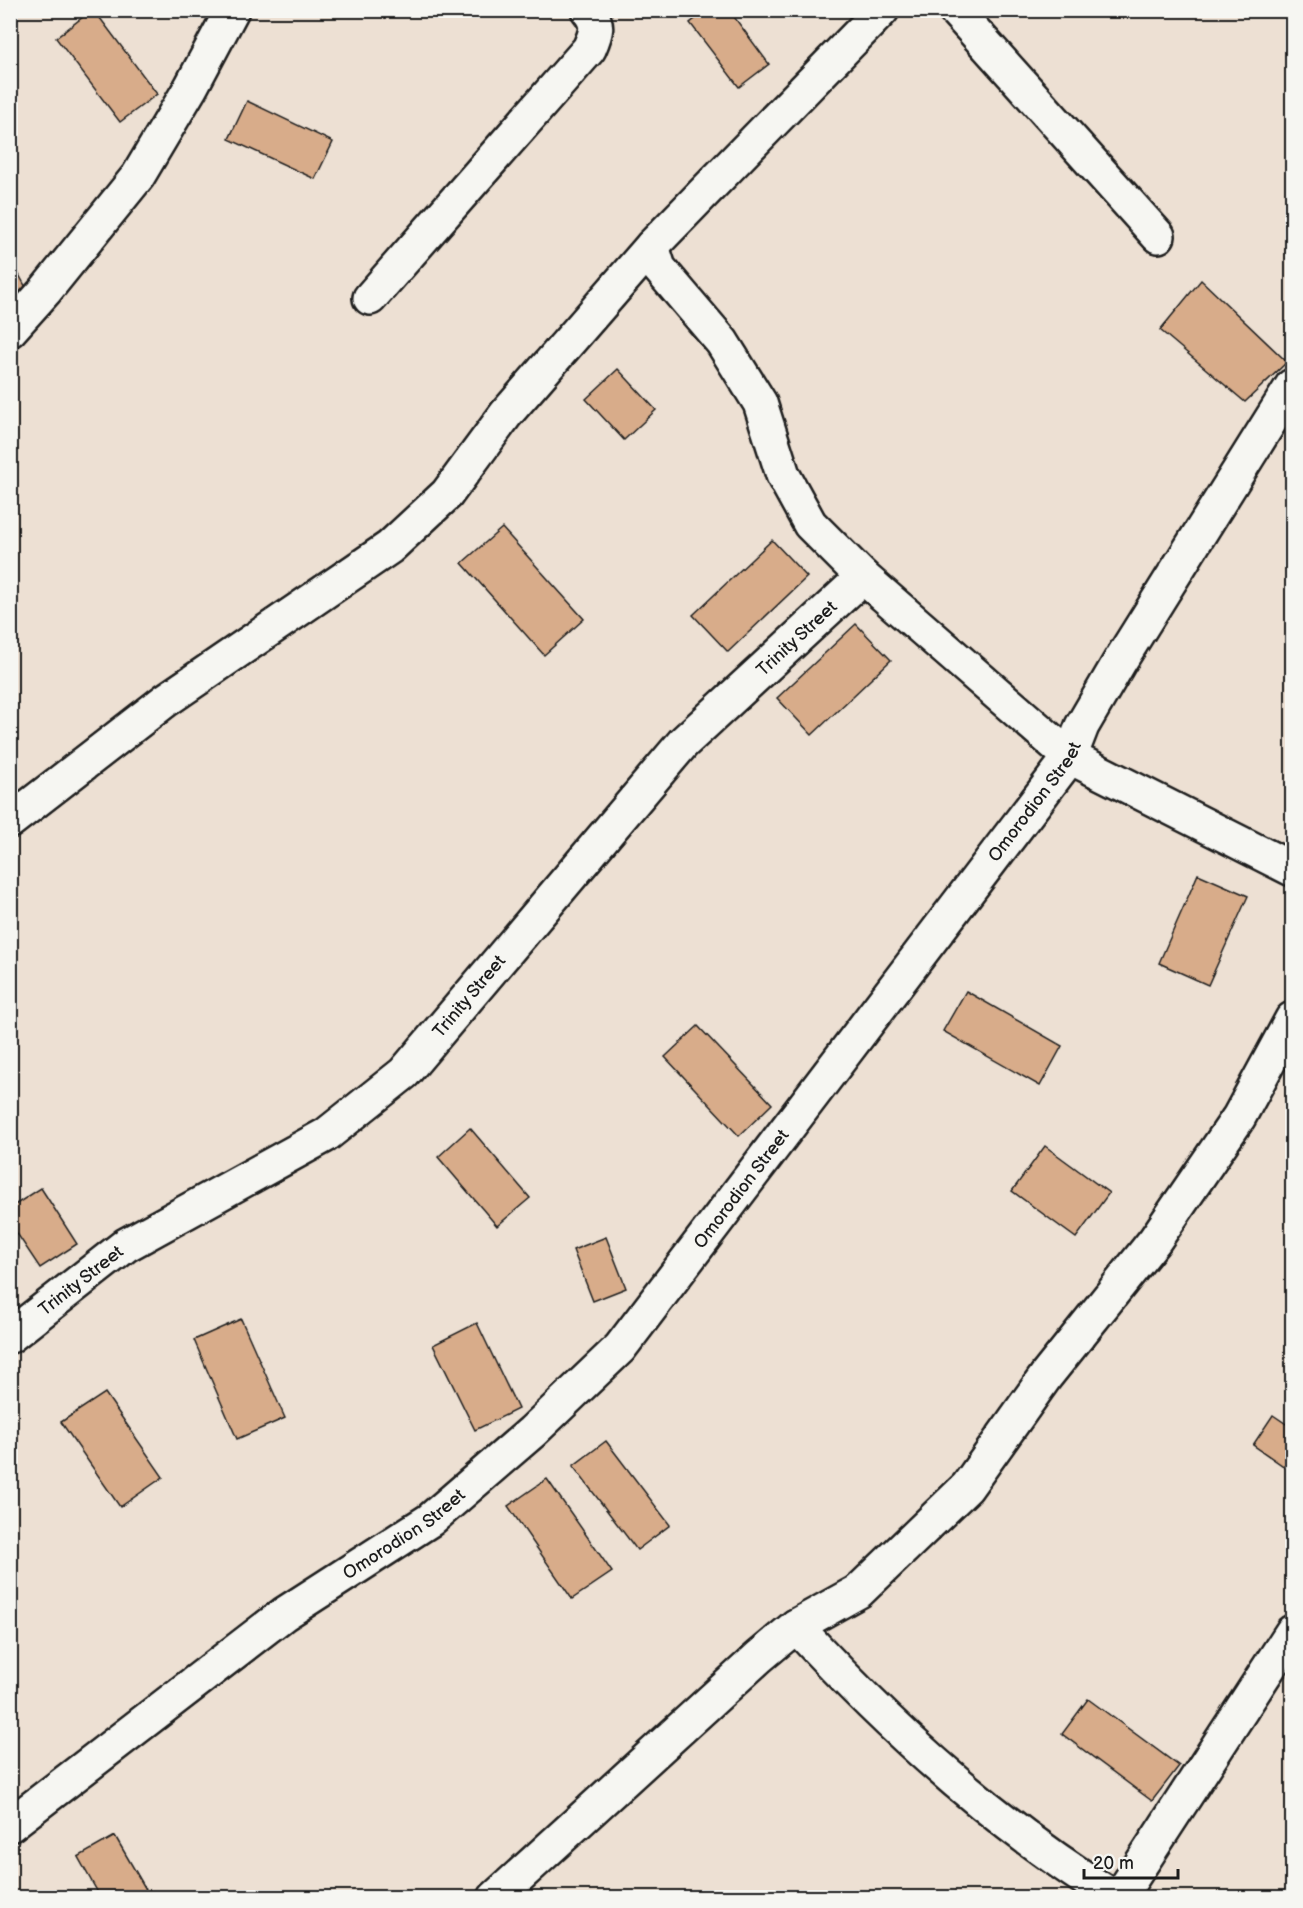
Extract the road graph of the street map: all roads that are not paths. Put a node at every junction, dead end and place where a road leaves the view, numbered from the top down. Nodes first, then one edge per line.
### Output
1 (232, 10) edge
2 (588, 10) edge
3 (882, 10) edge
4 (955, 10) edge
5 (1158, 236) dead end
6 (652, 246) junction
7 (370, 298) dead end
8 (10, 330) edge
9 (1293, 386) edge
10 (863, 577) junction
11 (1070, 757) junction
12 (10, 821) edge
13 (1293, 869) edge
14 (1293, 1019) edge
15 (10, 1336) edge
16 (796, 1626) junction
17 (1293, 1632) edge
18 (10, 1825) edge
19 (495, 1898) edge
20 (1117, 1898) edge

1 - 8 street
2 - 7 street
3 - 6 street
4 - 5 street
6 - 10 street
6 - 12 street
9 - 11 street, Omorodion Street
10 - 11 street
10 - 15 street, Trinity Street
11 - 13 street
11 - 18 street, Omorodion Street
14 - 16 street
16 - 19 street
16 - 20 street
17 - 20 street

